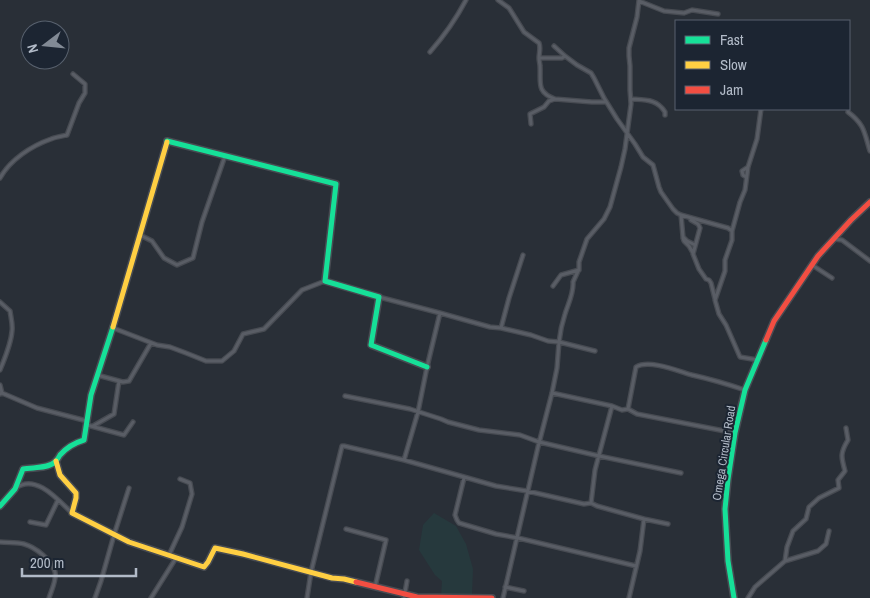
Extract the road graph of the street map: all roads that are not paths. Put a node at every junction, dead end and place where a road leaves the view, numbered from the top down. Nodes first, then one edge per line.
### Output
1 (466, 0) edge
2 (498, 0) edge
3 (639, 0) edge
4 (718, 14) dead end
5 (554, 46) dead end
6 (430, 52) dead end
7 (565, 56) junction
8 (539, 58) junction
9 (73, 74) dead end
10 (555, 99) junction
11 (631, 99) junction
12 (606, 102) junction
13 (761, 110) edge
14 (848, 112) dead end
15 (665, 115) dead end
16 (531, 124) dead end
17 (627, 133) junction
18 (870, 151) edge
19 (225, 156) junction
20 (0, 178) edge
21 (870, 202) edge
22 (681, 215) junction
23 (688, 218) junction
24 (732, 231) junction
25 (140, 235) junction
26 (683, 237) junction
27 (834, 240) junction
28 (696, 245) junction
29 (693, 254) junction
30 (523, 255) dead end
31 (870, 261) edge
32 (812, 265) junction
33 (579, 269) junction
34 (832, 278) dead end
35 (325, 281) junction
36 (552, 286) dead end
37 (379, 297) junction
38 (715, 300) junction
39 (0, 302) edge
40 (440, 313) junction
41 (113, 328) junction
42 (501, 328) junction
43 (559, 342) junction
44 (151, 343) junction
45 (595, 351) dead end
46 (758, 360) junction
47 (427, 366) junction
48 (0, 370) edge
49 (97, 375) junction
50 (119, 381) junction
51 (0, 385) edge
52 (745, 390) junction
53 (1, 393) edge
54 (552, 393) junction
55 (345, 396) dead end
56 (612, 406) junction
57 (628, 408) junction
58 (418, 412) junction
59 (133, 422) dead end
60 (87, 423) junction
61 (93, 426) junction
62 (846, 428) dead end
63 (735, 433) junction
64 (539, 442) junction
65 (599, 456) junction
66 (404, 460) junction
67 (56, 461) junction
68 (681, 474) dead end
69 (464, 478) junction
70 (180, 479) dead end
71 (129, 488) dead end
72 (15, 489) junction
73 (527, 491) junction
74 (58, 500) junction
75 (591, 503) junction
76 (0, 506) edge
77 (72, 513) junction
78 (644, 519) junction
79 (30, 522) dead end
80 (668, 524) dead end
81 (346, 529) dead end
82 (829, 531) dead end
83 (114, 535) junction
84 (518, 538) junction
85 (0, 542) edge
86 (169, 555) junction
87 (176, 558) junction
88 (785, 561) junction
89 (636, 566) junction
90 (311, 572) junction
91 (406, 581) dead end
92 (375, 587) junction
93 (505, 587) junction
94 (524, 591) dead end
95 (404, 596) edge
96 (49, 598) edge
97 (95, 598) edge
98 (151, 598) edge
99 (306, 598) edge
100 (492, 598) edge
101 (503, 598) edge
102 (629, 598) edge
103 (734, 598) edge
104 (748, 598) edge

1 - 6 street
2 - 8 street
3 - 4 street
3 - 11 street
5 - 7 street
7 - 8 street
7 - 12 street
8 - 10 street
9 - 20 street
10 - 12 street
10 - 16 street
11 - 15 street
11 - 17 street
12 - 17 street
13 - 24 street
14 - 18 street
17 - 22 street
17 - 33 street
19 - 25 street
19 - 25 street
19 - 35 street
21 - 27 street, Omega Circular Road
22 - 23 street
22 - 26 street
23 - 24 street
23 - 28 street
24 - 38 street
25 - 41 street
26 - 28 street
26 - 29 street
27 - 31 street
27 - 32 street, Omega Circular Road
28 - 29 street
29 - 38 street
30 - 42 street
32 - 34 street
32 - 46 street, Omega Circular Road
33 - 36 street
33 - 43 street
35 - 37 street
35 - 44 street
37 - 40 street
37 - 47 street
38 - 46 street
39 - 48 street
40 - 42 street
40 - 47 street
41 - 44 street
41 - 49 street
42 - 43 street
43 - 45 street
43 - 54 street
44 - 50 street
46 - 52 street, Omega Circular Road
47 - 58 street
49 - 50 street
49 - 60 street
50 - 61 street
51 - 53 street
52 - 57 street
52 - 63 street, Omega Circular Road
53 - 60 street
54 - 56 street
54 - 64 street
55 - 58 street
56 - 57 street
56 - 65 street
57 - 63 street
58 - 64 street
58 - 66 street
59 - 61 street
60 - 61 street
60 - 67 street
62 - 88 street
63 - 103 street, Omega Circular Road
64 - 65 street
64 - 73 street
65 - 68 street
65 - 75 street
66 - 69 street
66 - 90 street
67 - 72 street
67 - 77 street
69 - 73 street
69 - 84 street
70 - 86 street
71 - 83 street
72 - 74 street
72 - 76 street
73 - 75 street
73 - 84 street
74 - 77 street
74 - 79 street
75 - 78 street
77 - 83 street
78 - 80 street
78 - 89 street
81 - 92 street
82 - 88 street
83 - 86 street
83 - 97 street
84 - 89 street
84 - 93 street
85 - 96 street
86 - 87 street
87 - 90 street
87 - 98 street
88 - 104 street
89 - 102 street
90 - 92 street
90 - 99 street
91 - 95 street
92 - 95 street
93 - 94 street
93 - 101 street
95 - 100 street

